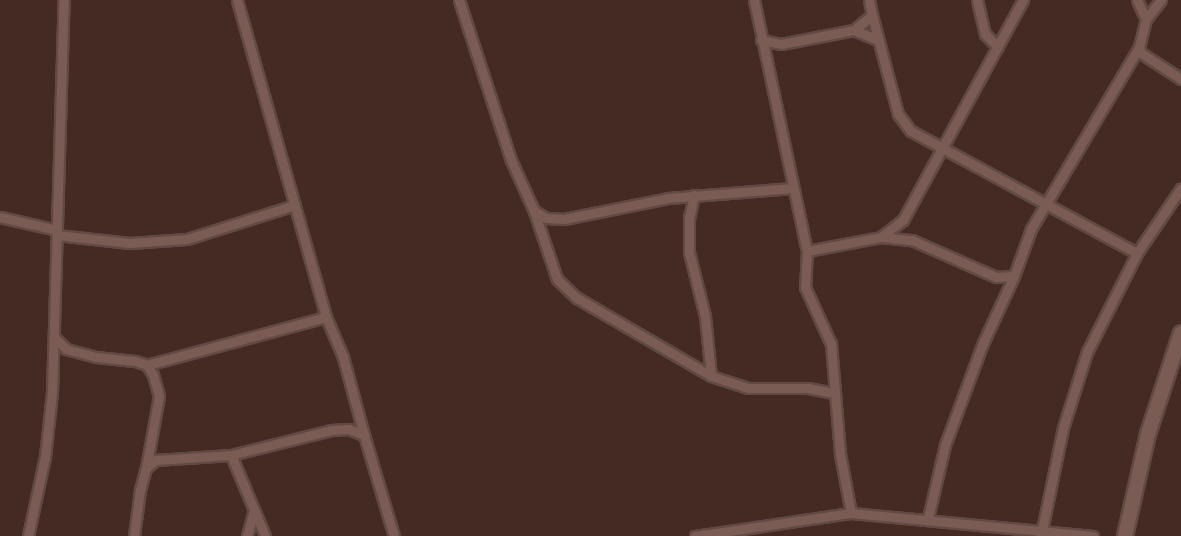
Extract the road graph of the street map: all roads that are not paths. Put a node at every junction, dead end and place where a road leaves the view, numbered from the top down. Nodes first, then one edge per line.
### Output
1 (64, 0) edge
2 (237, 0) edge
3 (459, 0) edge
4 (754, 0) edge
5 (869, 0) edge
6 (977, 0) edge
7 (1023, 0) edge
8 (1137, 0) edge
9 (1161, 0) edge
10 (872, 15) junction
11 (1146, 20) junction
12 (854, 30) junction
13 (761, 40) junction
14 (878, 40) junction
15 (781, 44) junction
16 (1139, 46) junction
17 (998, 47) junction
18 (766, 61) junction
19 (1181, 79) edge
20 (944, 150) junction
21 (793, 188) junction
22 (1181, 188) edge
23 (694, 195) junction
24 (1048, 204) junction
25 (295, 205) junction
26 (534, 211) junction
27 (0, 217) edge
28 (903, 220) junction
29 (57, 233) junction
30 (881, 237) junction
31 (912, 240) junction
32 (807, 251) junction
33 (1137, 253) junction
34 (1014, 276) junction
35 (326, 317) junction
36 (1181, 333) edge
37 (54, 337) junction
38 (147, 365) junction
39 (711, 376) junction
40 (834, 393) junction
41 (364, 435) junction
42 (231, 455) junction
43 (146, 468) junction
44 (253, 513) junction
45 (851, 513) junction
46 (928, 518) junction
47 (736, 533) edge
48 (1042, 533) edge
49 (28, 536) edge
50 (134, 536) edge
51 (247, 536) edge
52 (265, 536) edge
53 (394, 536) edge
54 (695, 536) edge
55 (1093, 536) edge
56 (1125, 536) edge

1 - 29 street
2 - 25 street
3 - 26 street
4 - 13 street
5 - 10 street
6 - 17 street
7 - 17 street
8 - 11 street
9 - 11 street
10 - 12 street
10 - 14 street
11 - 16 street
12 - 14 street
12 - 15 street
13 - 15 street
13 - 18 street
14 - 20 street
15 - 18 street
16 - 19 street
16 - 24 street
17 - 20 street
18 - 21 street
20 - 24 street
20 - 28 street
21 - 23 street
21 - 32 street
22 - 33 street
23 - 26 street
23 - 39 street
24 - 33 street
24 - 34 street
25 - 29 street
25 - 35 street
26 - 39 street
27 - 29 street
28 - 30 street
28 - 31 street
29 - 37 street
30 - 31 street
30 - 32 street
31 - 34 street
32 - 40 street
33 - 48 street
34 - 46 street
35 - 38 street
35 - 41 street
36 - 56 main road
37 - 38 street
37 - 49 street
38 - 43 street
39 - 40 street
40 - 45 street
41 - 42 street
41 - 53 street
42 - 43 street
42 - 44 street
43 - 50 street
44 - 51 street
44 - 52 street
45 - 46 street
45 - 47 street
46 - 48 street
47 - 54 street
48 - 55 street

